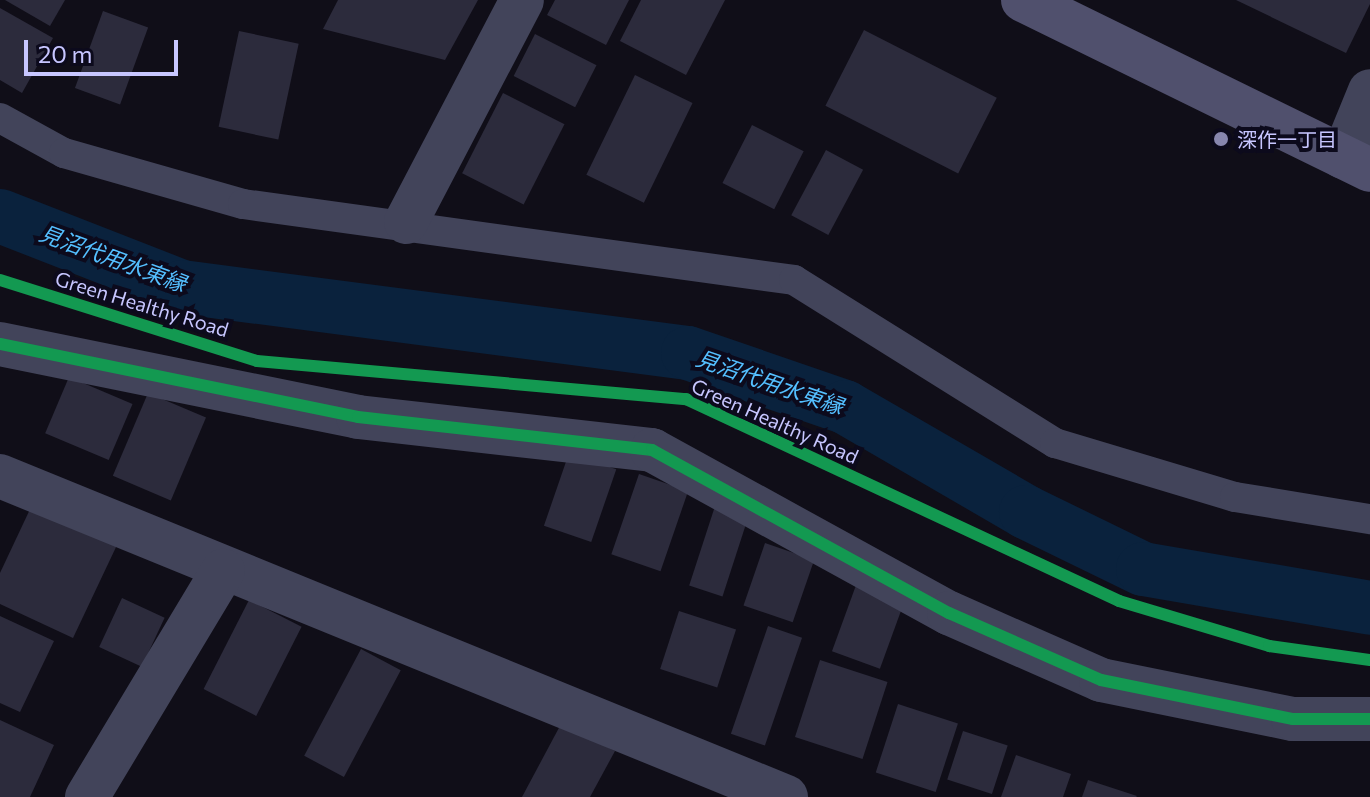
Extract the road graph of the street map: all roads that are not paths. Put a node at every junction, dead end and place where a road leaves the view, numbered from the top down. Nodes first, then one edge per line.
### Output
1 (522, 0) edge
2 (1023, 0) edge
3 (1370, 91) edge
4 (0, 118) edge
5 (1356, 163) edge
6 (406, 222) junction
7 (0, 344) edge
8 (0, 476) edge
9 (1370, 519) edge
10 (223, 571) junction
11 (1370, 719) edge
12 (87, 797) edge
13 (786, 797) edge

1 - 6 street
2 - 5 main road
3 - 5 street
4 - 6 lane
6 - 9 lane
7 - 11 street
8 - 10 street
10 - 12 street
10 - 13 street

